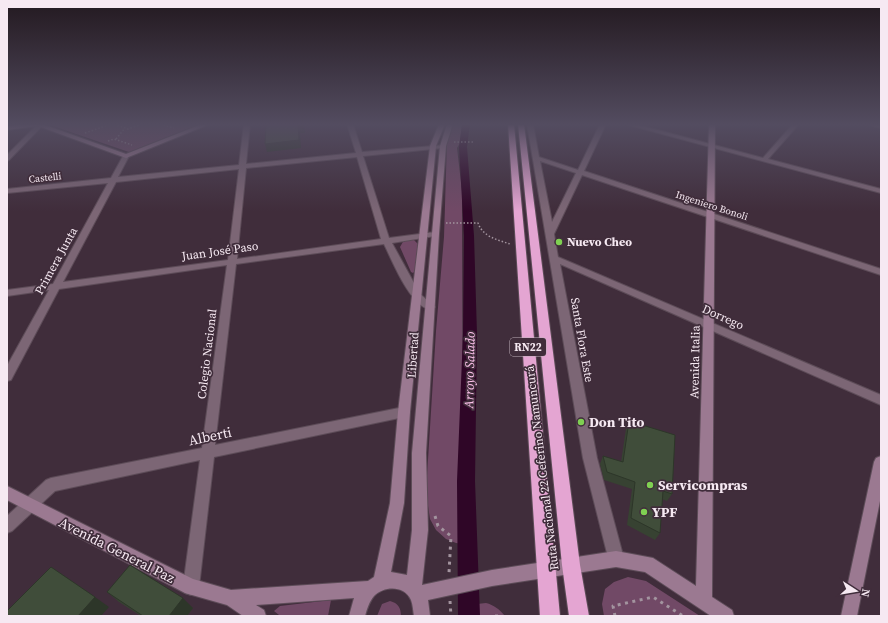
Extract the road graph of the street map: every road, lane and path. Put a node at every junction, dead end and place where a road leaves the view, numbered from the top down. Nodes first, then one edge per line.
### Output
1 (118, 153) edge
2 (133, 153) edge
3 (244, 153) edge
4 (367, 153) edge
5 (437, 153) edge
6 (438, 153) edge
7 (513, 153) edge
8 (524, 153) edge
9 (535, 153) edge
10 (589, 153) edge
11 (711, 153) edge
12 (738, 153) edge
13 (770, 153) edge
14 (358, 154) junction
15 (126, 156) junction
16 (536, 158) junction
17 (764, 160) junction
18 (242, 166) junction
19 (580, 172) junction
20 (114, 180) junction
21 (881, 191) edge
22 (7, 192) edge
23 (446, 215) dead end
24 (710, 216) junction
25 (436, 234) junction
26 (550, 234) junction
27 (424, 235) junction
28 (386, 240) junction
29 (521, 248) junction
30 (554, 258) junction
31 (232, 262) junction
32 (881, 272) edge
33 (56, 286) junction
34 (7, 293) edge
35 (416, 296) junction
36 (430, 307) junction
37 (708, 325) junction
38 (7, 377) edge
39 (881, 400) edge
40 (404, 412) junction
41 (208, 452) junction
42 (881, 462) edge
43 (7, 493) edge
44 (29, 505) junction
45 (433, 512) dead end
46 (7, 526) edge
47 (616, 559) junction
48 (571, 565) junction
49 (545, 569) junction
50 (375, 585) junction
51 (448, 586) junction
52 (191, 587) junction
53 (415, 591) junction
54 (231, 598) junction
55 (704, 600) junction
56 (258, 616) edge
57 (357, 616) edge
58 (422, 616) edge
59 (451, 616) edge
60 (495, 616) edge
61 (498, 616) edge
62 (550, 616) edge
63 (578, 616) edge
64 (614, 616) edge
65 (683, 616) edge
66 (726, 616) edge
67 (849, 616) edge

1 - 15 street
2 - 15 street
3 - 18 street, Colegio Nacional
4 - 14 street, Castelli
5 - 27 street, Libertad
6 - 25 street, Libertad
7 - 29 highway, Ruta Nacional 22 Ceferino Namuncurá / RN22
8 - 48 highway, Ruta Nacional 22 Ceferino Namuncurá / RN22
9 - 16 street, Santa Flora Este
10 - 19 street
11 - 24 street, Avenida Italia
12 - 17 street
13 - 17 street
14 - 18 street, Castelli
14 - 28 street
15 - 20 street, Primera Junta
16 - 19 street, Ingeniero Bonoli
16 - 26 street, Santa Flora Este
17 - 21 street
18 - 20 street, Castelli
18 - 31 street, Colegio Nacional
19 - 24 street, Ingeniero Bonoli
19 - 26 street
20 - 22 street, Castelli
20 - 33 street, Primera Junta
23 - 29 path
24 - 32 street, Ingeniero Bonoli
24 - 37 street, Avenida Italia
25 - 27 street, Juan José Paso
25 - 36 street, Libertad
26 - 30 street, Santa Flora Este
27 - 28 street, Juan José Paso
27 - 35 street, Libertad
28 - 31 street, Juan José Paso
28 - 35 street
29 - 49 highway, Ruta Nacional 22 Ceferino Namuncurá / RN22
30 - 37 street, Dorrego
30 - 47 street, Santa Flora Este
31 - 33 street, Juan José Paso
31 - 41 street, Colegio Nacional
33 - 34 street, Juan José Paso
33 - 38 street, Primera Junta
35 - 36 street
35 - 40 street, Libertad
36 - 53 street, Libertad
37 - 39 street, Dorrego
37 - 55 street, Avenida Italia
40 - 41 street, Alberti
40 - 50 street, Libertad
41 - 44 street, Alberti
41 - 52 street, Colegio Nacional
42 - 67 street
43 - 44 street, Avenida General Paz
44 - 46 street, Alberti
44 - 52 street, Avenida General Paz
45 - 51 path
47 - 48 street
47 - 55 street
48 - 49 street
48 - 63 highway, Ruta Nacional 22 Ceferino Namuncurá / RN22
49 - 51 street
49 - 62 highway, Ruta Nacional 22 Ceferino Namuncurá / RN22
50 - 53 street, Avenida General Paz
50 - 54 street, Avenida General Paz
50 - 57 street
51 - 53 street
51 - 59 path
52 - 54 street, Avenida General Paz
53 - 58 street
54 - 56 street, Avenida General Paz
55 - 66 street
60 - 61 path
64 - 65 path

